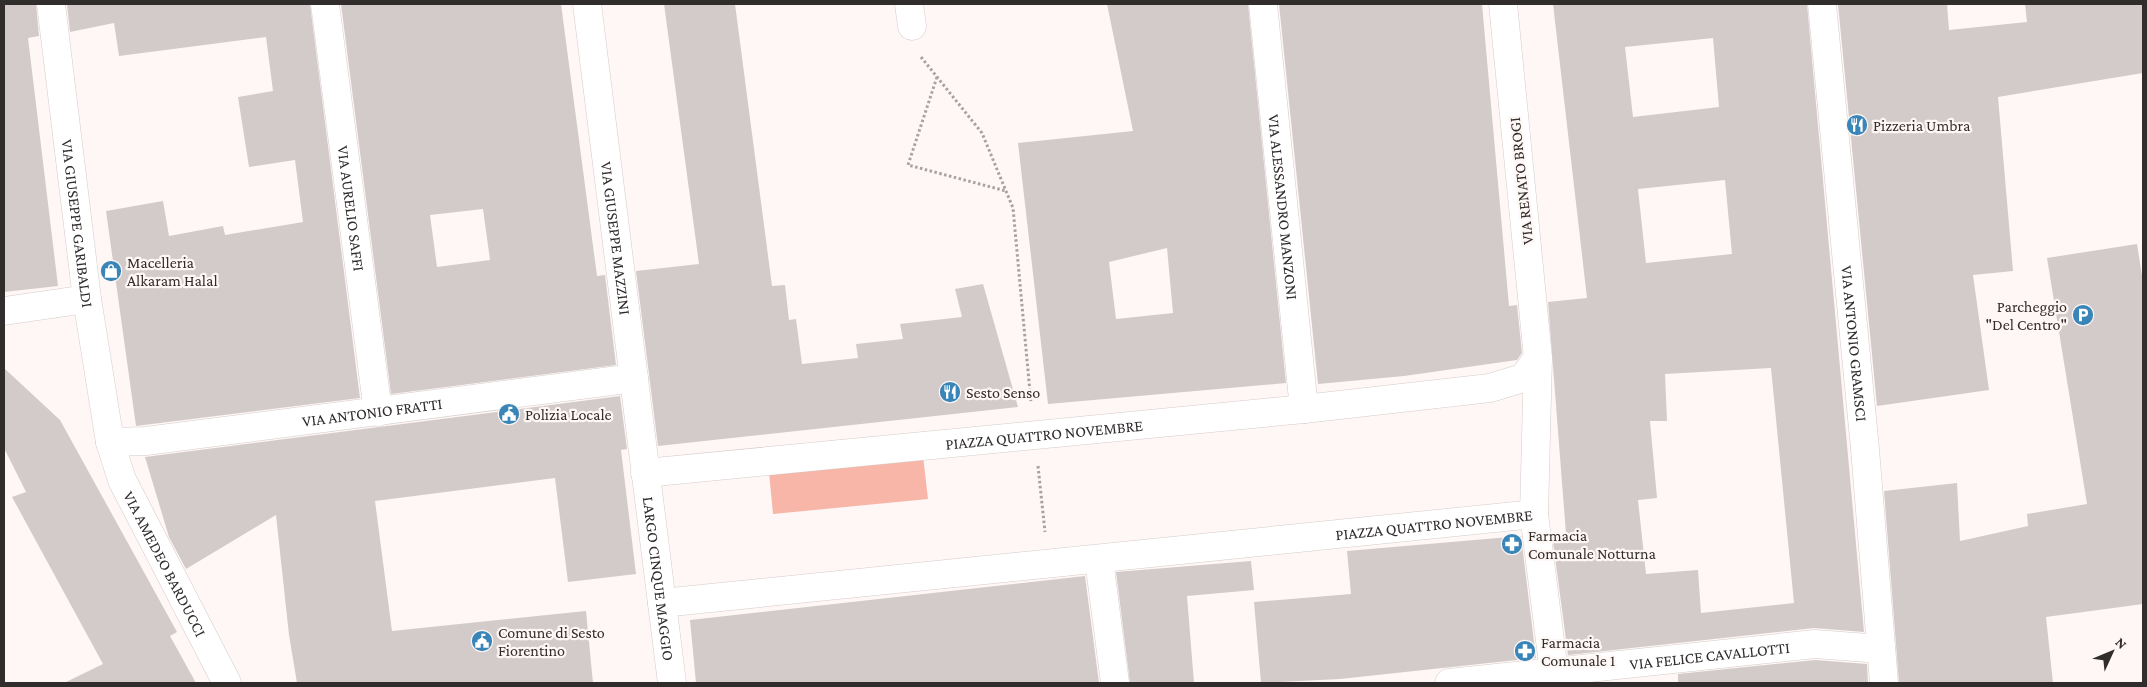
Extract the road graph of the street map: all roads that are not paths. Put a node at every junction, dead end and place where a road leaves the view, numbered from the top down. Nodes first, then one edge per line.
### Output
1 (51, 4) edge
2 (325, 4) edge
3 (587, 4) edge
4 (1263, 4) edge
5 (1503, 4) edge
6 (1822, 4) edge
7 (87, 299) junction
8 (4, 311) edge
9 (1538, 358) junction
10 (634, 378) junction
11 (1304, 409) junction
12 (378, 412) junction
13 (110, 442) junction
14 (645, 473) junction
15 (1534, 514) junction
16 (1099, 560) junction
17 (662, 604) junction
18 (1881, 649) junction
19 (1554, 672) junction
20 (1585, 676) edge
21 (227, 683) edge
22 (672, 683) edge
23 (1115, 683) edge
24 (1449, 683) edge
25 (1884, 683) edge

1 - 7 street, VIA GIUSEPPE GARIBALDI
2 - 12 street, VIA AURELIO SAFFI
3 - 10 street, VIA GIUSEPPE MAZZINI
4 - 11 street, VIA ALESSANDRO MANZONI
5 - 9 street, VIA RENATO BROGI
6 - 18 street, VIA ANTONIO GRAMSCI
7 - 8 street
7 - 13 street, VIA GIUSEPPE GARIBALDI
9 - 11 street, PIAZZA QUATTRO NOVEMBRE
9 - 15 street, PIAZZA QUATTRO NOVEMBRE
10 - 12 street, VIA ANTONIO FRATTI
10 - 14 street, VIA GIUSEPPE MAZZINI
11 - 14 street, PIAZZA QUATTRO NOVEMBRE
12 - 13 street, VIA ANTONIO FRATTI
13 - 21 street, VIA AMEDEO BARDUCCI
14 - 17 street, LARGO CINQUE MAGGIO
15 - 16 street, PIAZZA QUATTRO NOVEMBRE
15 - 19 street
16 - 17 street, PIAZZA QUATTRO NOVEMBRE
16 - 23 street
17 - 22 street, LARGO CINQUE MAGGIO
18 - 20 street, VIA FELICE CAVALLOTTI
18 - 25 street, VIA ANTONIO GRAMSCI
19 - 20 street, VIA FELICE CAVALLOTTI
19 - 24 street, VIA FELICE CAVALLOTTI

